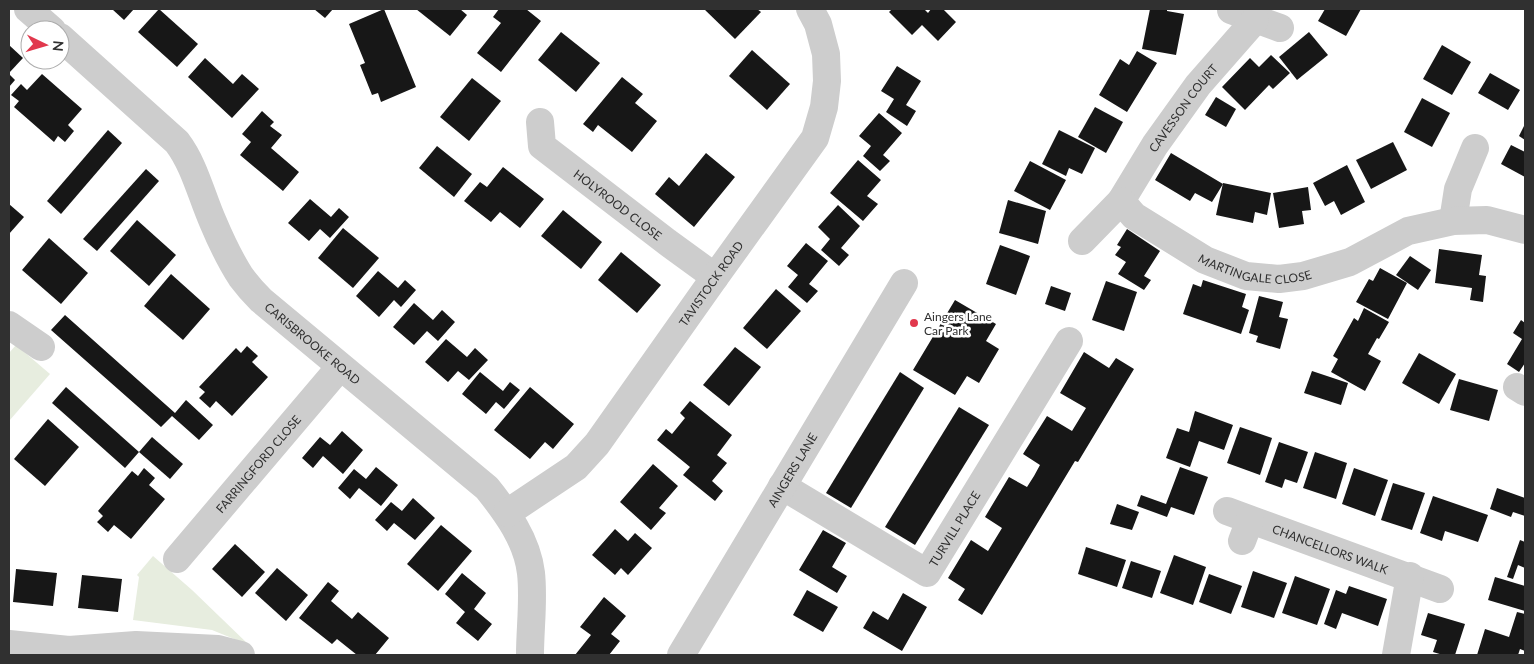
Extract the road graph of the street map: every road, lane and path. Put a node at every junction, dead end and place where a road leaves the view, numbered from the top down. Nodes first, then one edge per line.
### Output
1 (28, 9) edge
2 (810, 9) edge
3 (1256, 19) edge
4 (41, 20) edge
5 (70, 46) edge
6 (540, 122) dead end
7 (1475, 148) dead end
8 (1121, 201) junction
9 (1453, 221) junction
10 (1525, 230) edge
11 (1082, 242) dead end
12 (715, 277) junction
13 (904, 283) dead end
14 (9, 325) edge
15 (1069, 341) dead end
16 (41, 347) dead end
17 (340, 368) junction
18 (782, 486) junction
19 (507, 513) junction
20 (1240, 524) dead end
21 (177, 560) dead end
22 (1410, 576) junction
23 (1440, 589) dead end
24 (9, 644) edge
25 (241, 655) edge
26 (530, 655) edge
27 (681, 655) edge
28 (1396, 655) edge

1 - 4 street
2 - 12 street, TAVISTOCK ROAD
3 - 8 street, CAVESSON COURT
5 - 17 street, CARISBROOKE ROAD
6 - 12 street, HOLYROOD CLOSE
7 - 9 street
8 - 9 street, MARTINGALE CLOSE
8 - 11 street
9 - 10 street, MARTINGALE CLOSE
12 - 19 street, TAVISTOCK ROAD
13 - 18 street, AINGERS LANE
14 - 16 street
15 - 18 street, TURVILL PLACE
17 - 19 street, CARISBROOKE ROAD
17 - 21 street, FARRINGFORD CLOSE
18 - 27 street, AINGERS LANE
19 - 26 street, CARISBROOKE ROAD
20 - 22 street, CHANCELLORS WALK
22 - 23 street, CHANCELLORS WALK
22 - 28 street
24 - 25 street

